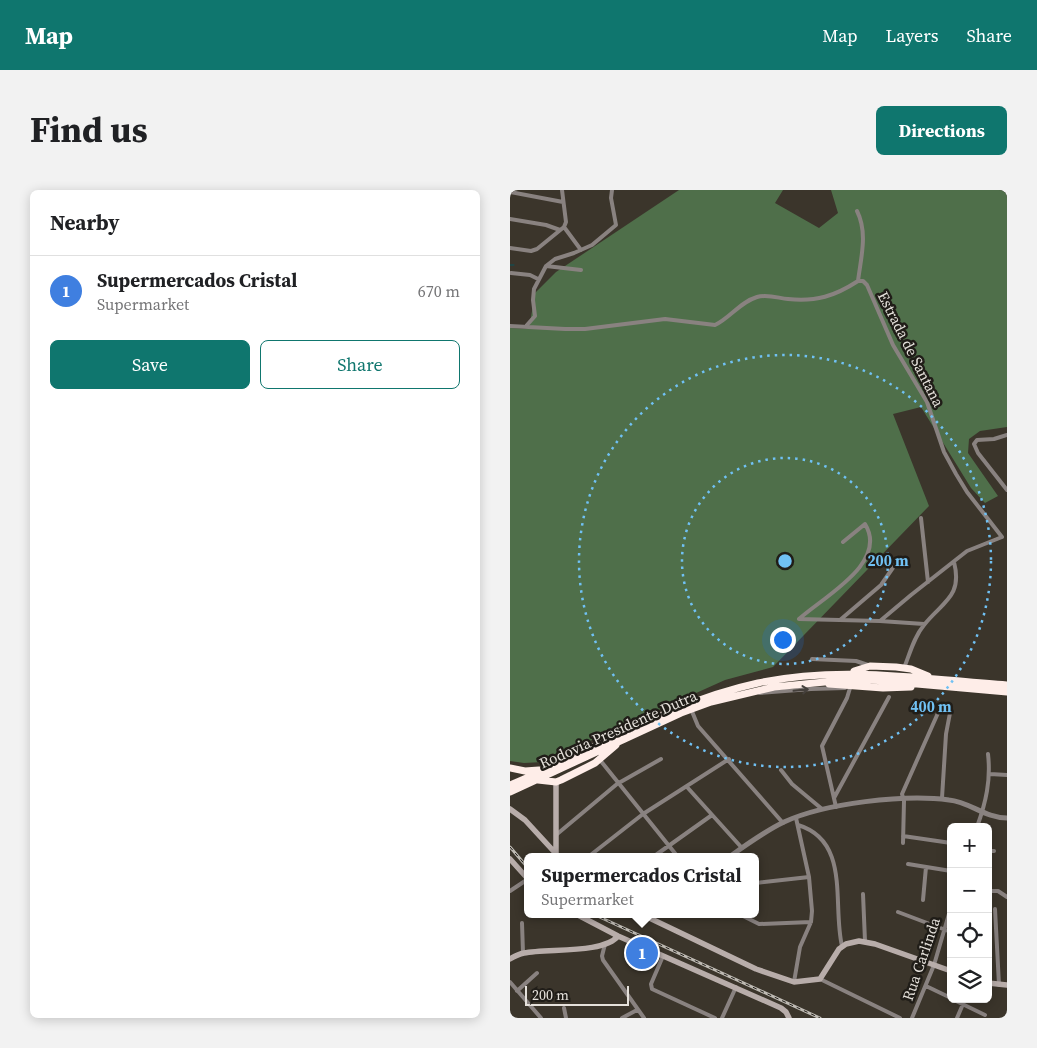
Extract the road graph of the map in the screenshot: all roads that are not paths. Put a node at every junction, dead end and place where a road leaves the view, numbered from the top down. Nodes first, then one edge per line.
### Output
1 (562, 190) edge
2 (612, 190) edge
3 (510, 192) edge
4 (563, 202) junction
5 (857, 211) dead end
6 (510, 219) edge
7 (564, 226) junction
8 (560, 230) junction
9 (510, 248) edge
10 (581, 250) junction
11 (546, 266) junction
12 (580, 270) dead end
13 (512, 273) dead end
14 (538, 279) junction
15 (858, 281) junction
16 (535, 316) junction
17 (510, 326) edge
18 (526, 326) junction
19 (540, 327) junction
20 (1007, 435) edge
21 (1007, 490) edge
22 (921, 518) dead end
23 (1005, 537) edge
24 (843, 542) dead end
25 (899, 559) dead end
26 (954, 562) junction
27 (928, 582) junction
28 (840, 620) junction
29 (880, 621) junction
30 (924, 624) junction
31 (812, 659) dead end
32 (873, 666) junction
33 (904, 668) junction
34 (782, 679) junction
35 (819, 682) junction
36 (852, 687) junction
37 (1006, 688) edge
38 (753, 691) junction
39 (991, 691) junction
40 (889, 697) dead end
41 (691, 709) junction
42 (938, 713) dead end
43 (950, 713) dead end
44 (626, 732) junction
45 (618, 742) junction
46 (988, 754) dead end
47 (661, 759) dead end
48 (729, 759) junction
49 (600, 760) junction
50 (510, 768) edge
51 (780, 770) dead end
52 (990, 774) junction
53 (1007, 775) edge
54 (537, 780) junction
55 (556, 782) junction
56 (617, 784) junction
57 (510, 785) edge
58 (687, 787) junction
59 (510, 792) edge
60 (834, 798) junction
61 (903, 798) junction
62 (942, 798) junction
63 (836, 807) junction
64 (510, 809) edge
65 (824, 810) junction
66 (982, 813) junction
67 (643, 814) junction
68 (712, 815) junction
69 (796, 818) junction
70 (1007, 818) edge
71 (783, 823) junction
72 (978, 823) edge
73 (798, 825) junction
74 (556, 835) junction
75 (904, 836) junction
76 (542, 839) junction
77 (947, 842) edge
78 (902, 843) dead end
79 (668, 845) junction
80 (742, 848) junction
81 (556, 853) edge
82 (558, 853) edge
83 (593, 853) edge
84 (657, 853) edge
85 (675, 853) edge
86 (735, 853) edge
87 (510, 859) edge
88 (908, 864) dead end
89 (926, 867) junction
90 (947, 870) edge
91 (524, 875) edge
92 (809, 877) junction
93 (524, 882) edge
94 (759, 882) edge
95 (510, 891) edge
96 (992, 891) edge
97 (863, 894) dead end
98 (1007, 898) edge
99 (923, 900) dead end
100 (995, 909) dead end
101 (898, 912) dead end
102 (949, 913) edge
103 (584, 918) edge
104 (651, 918) edge
105 (747, 918) edge
106 (522, 922) dead end
107 (810, 922) junction
108 (944, 929) junction
109 (947, 930) edge
110 (618, 936) junction
111 (865, 941) junction
112 (605, 944) junction
113 (842, 946) junction
114 (523, 953) junction
115 (663, 955) junction
116 (510, 959) edge
117 (934, 965) junction
118 (947, 970) edge
119 (537, 973) dead end
120 (820, 979) junction
121 (510, 982) edge
122 (794, 982) junction
123 (992, 983) edge
124 (1000, 984) junction
125 (1007, 985) edge
126 (926, 986) junction
127 (736, 987) junction
128 (517, 991) junction
129 (947, 996) edge
130 (963, 1004) joint
131 (564, 1008) dead end
132 (637, 1010) junction
133 (985, 1015) dead end
134 (541, 1018) edge
135 (566, 1018) edge
136 (622, 1018) edge
137 (644, 1018) edge
138 (715, 1018) edge
139 (722, 1018) edge
140 (790, 1018) edge
141 (900, 1018) edge
142 (912, 1018) edge
143 (957, 1018) edge

1 - 4 street
2 - 10 street
3 - 4 street
4 - 7 street
5 - 15 street
6 - 8 street
7 - 8 street
7 - 10 street
8 - 9 street
10 - 11 street
11 - 12 street
11 - 14 street
13 - 14 street
14 - 16 street
15 - 19 street, Estrada de Santana
15 - 23 street, Estrada de Santana
16 - 18 street
16 - 19 street
17 - 18 street, Estrada de Santana
18 - 19 street, Estrada de Santana
20 - 21 street
22 - 27 street
23 - 26 street
24 - 28 street
25 - 28 street
26 - 27 street
26 - 30 street
27 - 29 street
28 - 29 street
29 - 30 street
30 - 33 street
31 - 32 street
32 - 33 highway
32 - 34 highway
33 - 37 highway
34 - 37 highway, Rodovia Presidente Dutra
34 - 44 highway, Rodovia Presidente Dutra
35 - 36 highway
35 - 38 highway, Rodovia Presidente Dutra
35 - 39 highway, Rodovia Presidente Dutra
38 -> 36 street
36 - 39 highway
36 - 60 street
37 - 39 highway, Rodovia Presidente Dutra
38 - 41 highway, Rodovia Presidente Dutra
40 - 60 street
41 - 45 highway, Rodovia Presidente Dutra
41 - 48 street
42 - 61 street
43 - 62 street
44 - 50 highway
44 - 57 highway, Rodovia Presidente Dutra
45 - 49 highway
45 - 54 highway, Rodovia Presidente Dutra
46 - 52 street
47 - 56 street
48 - 58 street
48 - 71 street
49 - 55 highway
49 - 56 street
51 - 65 street
52 - 53 street
52 - 66 street
54 - 55 highway
54 - 59 highway, Rodovia Presidente Dutra
55 - 74 main road
56 - 67 street
56 - 74 street
58 - 67 street
58 - 68 street
60 - 63 street
61 - 62 street
61 - 63 street
61 - 75 street
62 - 66 street
63 - 65 street
64 - 76 main road
65 - 69 street
66 - 70 street
66 - 72 street
67 - 79 street
67 - 83 street
68 - 79 street
68 - 80 street
69 - 71 street
69 - 73 street
71 - 80 street
73 - 92 street
73 - 113 street
74 - 76 main road
74 - 82 main road
75 - 77 street
75 - 78 street
76 - 81 main road
79 - 84 street
79 - 85 street
80 - 86 street
87 - 91 main road
88 - 89 street
89 - 90 street
89 - 99 street
92 - 94 street
92 - 107 street
93 - 95 street
96 - 98 street
97 - 111 street
100 - 124 street
101 - 108 street
102 - 108 street, Rua Carlinda
103 - 110 main road
104 - 122 main road
105 - 107 street
106 - 114 street
107 - 122 street
108 - 109 street
108 - 117 street, Rua Carlinda
110 - 112 main road
110 - 115 main road
111 - 113 main road
111 - 117 main road
112 - 114 main road
112 - 132 street
113 - 120 main road
114 - 116 main road
115 - 127 main road
115 - 138 street
117 - 118 main road
117 - 126 street, Rua Carlinda
119 - 128 street
120 - 122 main road
120 - 141 street
121 - 128 street
123 - 124 main road
124 - 125 main road
126 - 129 street
126 - 142 street, Rua Carlinda
127 - 139 street
127 - 140 main road
128 - 134 street
130 - 133 street
130 - 143 street
131 - 135 street
132 - 136 street
132 - 137 street

